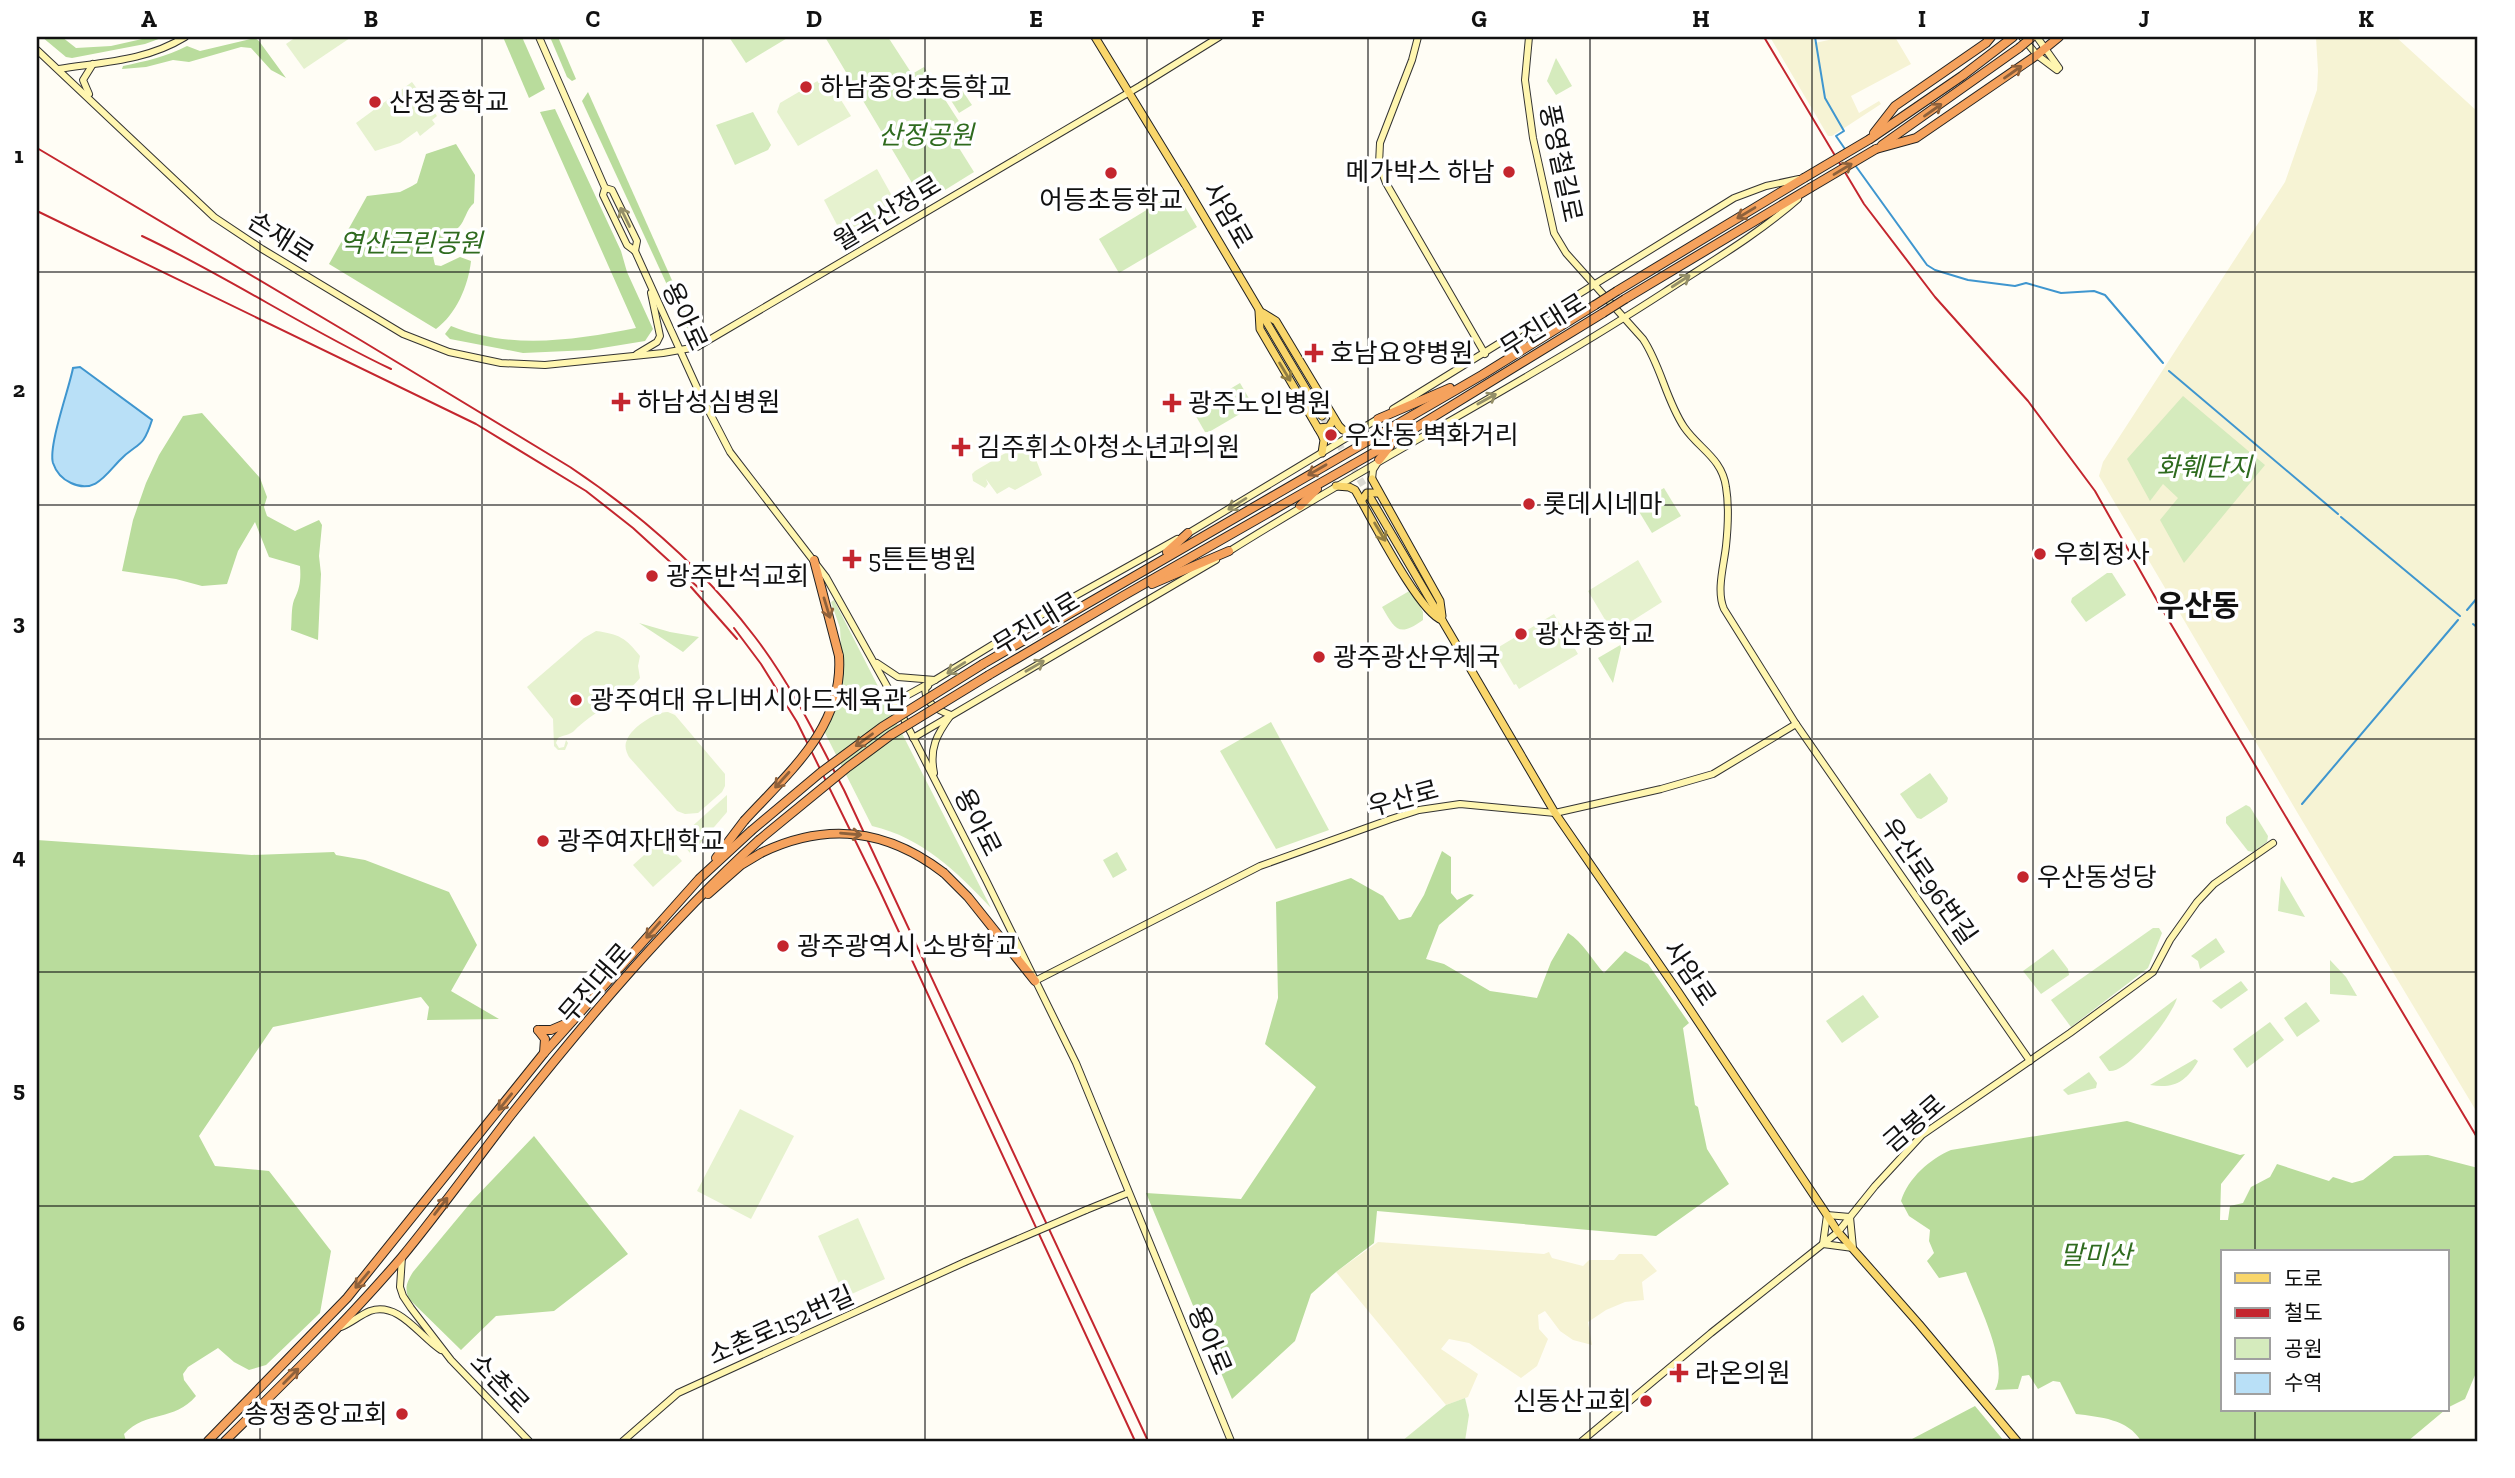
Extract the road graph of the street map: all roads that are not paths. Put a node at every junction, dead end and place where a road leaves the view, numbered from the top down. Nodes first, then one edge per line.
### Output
1 (185, 37) edge
2 (539, 37) edge
3 (1095, 37) edge
4 (1219, 37) edge
5 (1418, 37) edge
6 (1529, 37) edge
7 (1991, 37) edge
8 (2022, 37) edge
9 (2032, 37) edge
10 (2037, 37) edge
11 (2060, 37) edge
12 (2012, 38) edge
13 (2046, 47) junction
14 (2061, 48) dead end
15 (37, 50) edge
16 (2037, 55) junction
17 (93, 64) junction
18 (59, 69) junction
19 (1129, 92) junction
20 (96, 105) junction
21 (1870, 139) junction
22 (1876, 149) junction
23 (1804, 178) junction
24 (1810, 188) junction
25 (647, 278) junction
26 (1594, 285) junction
27 (1259, 311) junction
28 (1624, 318) junction
29 (680, 350) junction
30 (1485, 354) junction
31 (634, 356) junction
32 (1482, 374) junction
33 (1322, 416) tunnel mouth
34 (1334, 419) junction
35 (1378, 419) junction
36 (1318, 428) junction
37 (1354, 433) junction
38 (1394, 441) junction
39 (1322, 453) junction
40 (1379, 460) junction
41 (1372, 479) joint
42 (1327, 480) junction
43 (1336, 486) junction
44 (1379, 493) junction
45 (1371, 499) tunnel mouth
46 (1362, 501) junction
47 (1300, 506) junction
48 (1188, 533) junction
49 (1229, 551) junction
50 (814, 560) junction
51 (1154, 564) junction
52 (1123, 596) junction
53 (1443, 620) junction
54 (873, 660) junction
55 (935, 680) junction
56 (895, 702) junction
57 (951, 715) junction
58 (1796, 724) junction
59 (913, 738) junction
60 (936, 780) junction
61 (1555, 813) junction
62 (2273, 843) dead end
63 (699, 879) junction
64 (679, 918) junction
65 (1035, 981) junction
66 (573, 1021) junction
67 (544, 1054) junction
68 (2030, 1061) junction
69 (1128, 1193) junction
70 (1827, 1215) junction
71 (1850, 1217) junction
72 (1838, 1232) junction
73 (1823, 1244) junction
74 (1853, 1248) junction
75 (402, 1256) junction
76 (339, 1328) junction
77 (444, 1351) junction
78 (208, 1441) edge
79 (225, 1441) edge
80 (529, 1441) edge
81 (623, 1441) edge
82 (1231, 1441) edge
83 (1582, 1441) edge
84 (2017, 1441) edge

1 - 17 street
2 - 25 street, 용아로
3 - 19 main road, 사암로
4 - 19 street, 월곡산정로
5 - 30 street
6 - 26 street, 풍영철길로
7 - 21 highway
8 - 16 street
22 -> 9 highway, 무진대로, bridge
10 - 13 street
11 - 13 highway
11 - 14 highway
12 - 21 highway, 무진대로
13 - 16 highway
13 - 16 street
15 - 18 street, 손재로
22 -> 16 highway
17 - 18 street
17 - 20 street
18 - 20 street, 손재로
19 - 27 main road, 사암로
19 - 29 street, 월곡산정로
20 - 31 street, 손재로
21 - 23 highway, 무진대로, bridge
24 -> 22 highway, 무진대로, bridge
23 - 26 street, 무진대로
23 -> 32 highway, 무진대로, bridge
28 -> 24 street, 무진대로
24 - 38 highway, 무진대로, bridge
25 - 29 street, 용아로
25 - 31 street
26 - 28 street, 풍영철길로
26 - 30 street, 무진대로
27 - 33 main road, 사암로
27 - 34 main road
27 -> 36 main road
40 -> 28 street, 무진대로
28 - 58 street, 우산로96번길
29 - 31 street, 손재로
29 - 50 street, 용아로
30 - 35 street, 무진대로
32 - 35 highway
32 -> 51 highway, 무진대로
34 - 36 main road
34 - 37 main road
35 - 37 street, 무진대로
36 - 39 main road
37 - 39 street, 무진대로
38 - 40 highway
38 - 42 highway, 무진대로
39 -> 48 street, 무진대로
40 - 41 street
40 - 43 street, 무진대로
41 - 44 main road
42 - 47 highway
42 - 52 highway, 무진대로
43 - 46 main road
43 - 47 street, 무진대로
44 - 46 main road
44 - 53 main road
45 - 53 main road, 사암로
46 -> 53 main road
47 - 49 street, 무진대로
48 - 51 highway
48 -> 55 street, 무진대로
49 - 52 highway
57 -> 49 street, 무진대로
50 - 54 street, 용아로
50 -> 63 highway, bridge
51 -> 63 highway, 무진대로, bridge
52 - 64 highway, 무진대로, bridge
53 - 61 main road, 사암로
54 - 55 street
54 - 56 street, 용아로
55 - 56 street, 무진대로
55 - 57 street
56 - 59 street, 용아로
57 - 59 street, 무진대로
57 - 60 street
58 - 61 street, 우산로
58 - 68 street, 우산로96번길
59 - 60 street, 용아로
60 - 65 street, 용아로
61 - 65 street, 우산로
61 - 70 main road, 사암로
62 - 68 street, 금봉로
63 -> 66 highway, 무진대로
64 -> 65 highway, bridge
75 -> 64 highway, 무진대로
65 - 69 street, 용아로
66 - 67 highway, 무진대로
66 - 67 highway
67 -> 78 highway, 무진대로
68 - 71 street, 금봉로
69 - 81 street, 소촌로152번길, bridge
69 - 82 street, 용아로
70 - 71 street
70 - 72 main road, 사암로
70 - 73 street
71 - 72 street, 금봉로
71 - 74 street
72 - 73 street, 금봉로
72 - 74 main road, 사암로
73 - 74 street
73 - 83 street, 금봉로
74 - 84 main road, 사암로
75 - 76 highway, 무진대로
75 - 77 street
76 - 77 street
79 -> 76 highway, 무진대로
77 - 80 street, 소촌로

